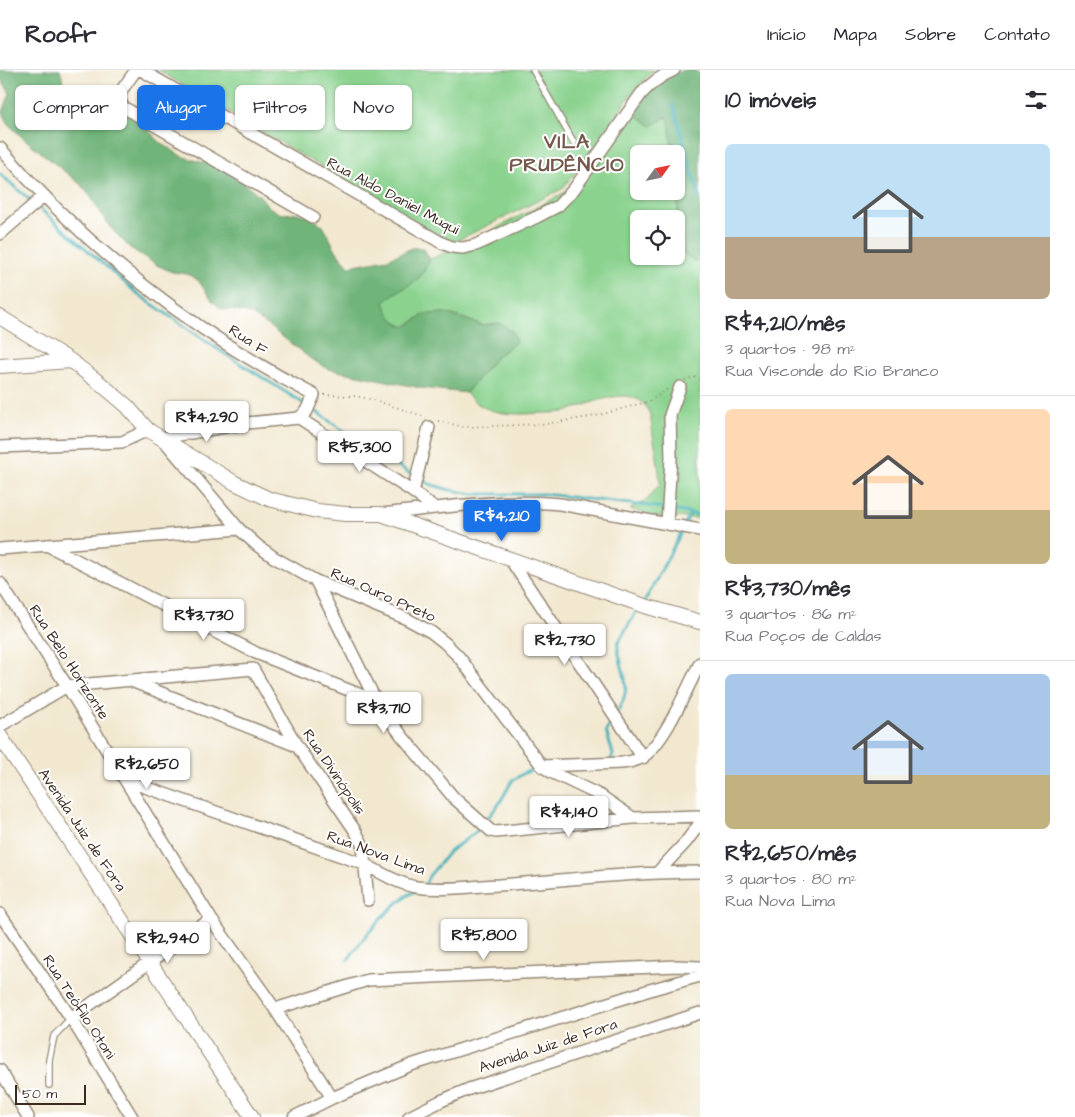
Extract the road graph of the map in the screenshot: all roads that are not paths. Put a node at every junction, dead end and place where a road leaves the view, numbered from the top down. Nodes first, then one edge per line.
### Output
1 (534, 70) edge
2 (674, 70) edge
3 (143, 71) edge
4 (574, 143) dead end
5 (0, 148) edge
6 (44, 196) junction
7 (313, 217) dead end
8 (0, 234) edge
9 (0, 317) edge
10 (71, 361) junction
11 (0, 366) edge
12 (677, 385) road end
13 (299, 418) junction
14 (430, 421) road end
15 (148, 430) junction
16 (162, 438) junction
17 (0, 447) edge
18 (413, 492) junction
19 (435, 508) junction
20 (381, 514) junction
21 (667, 524) junction
22 (239, 529) junction
23 (700, 530) edge
24 (47, 545) junction
25 (0, 549) edge
26 (510, 560) junction
27 (316, 581) junction
28 (0, 583) edge
29 (700, 622) edge
30 (256, 653) junction
31 (700, 663) edge
32 (253, 668) junction
33 (128, 679) junction
34 (67, 686) junction
35 (376, 701) junction
36 (0, 726) edge
37 (0, 736) edge
38 (297, 746) junction
39 (643, 758) junction
40 (542, 766) junction
41 (125, 780) junction
42 (700, 816) edge
43 (633, 818) junction
44 (700, 823) edge
45 (364, 864) junction
46 (658, 872) junction
47 (700, 872) edge
48 (368, 900) dead end
49 (0, 914) edge
50 (211, 919) junction
51 (150, 961) junction
52 (700, 967) edge
53 (700, 976) edge
54 (275, 1009) junction
55 (700, 1013) edge
56 (71, 1018) junction
57 (0, 1070) edge
58 (49, 1085) dead end
59 (332, 1098) junction
60 (28, 1117) edge
61 (132, 1117) edge
62 (252, 1117) edge
63 (294, 1117) edge
64 (409, 1117) edge

1 - 4 lane
2 - 3 street, Rua Aldo Daniel Muqui
3 - 7 street
5 - 6 street, Rua F
6 - 8 street
6 - 13 street, Rua F
9 - 10 street
10 - 11 street
10 - 15 street
12 - 21 street
13 - 16 street
13 - 18 street
14 - 18 street
15 - 16 street
15 - 17 street
16 - 20 street
16 - 22 street, Rua Ouro Preto
18 - 19 street
19 - 20 street
19 - 21 street
20 - 26 street
21 - 23 street
22 - 24 street
22 - 27 street, Rua Ouro Preto
24 - 25 street
24 - 30 street
26 - 29 street
26 - 39 street
27 - 35 street
27 - 40 street, Rua Ouro Preto
28 - 34 street, Rua Belo Horizonte
30 - 32 street
30 - 35 street
31 - 39 street
32 - 33 street
32 - 38 street, Rua Divinópolis
33 - 34 street
33 - 38 street
34 - 36 street
34 - 41 street, Rua Belo Horizonte
35 - 43 street
37 - 51 street, Avenida Juiz de Fora
38 - 45 street, Rua Divinópolis
39 - 40 street
40 - 43 street, Rua Ouro Preto
41 - 45 street, Rua Nova Lima
41 - 50 street, Rua Belo Horizonte
42 - 43 street
44 - 46 street
45 - 46 street, Rua Nova Lima
45 - 48 street, Rua Divinópolis
46 - 47 street, Rua Nova Lima
49 - 56 street, Rua Teófilo Otoni
50 - 51 street
50 - 54 street, Rua Belo Horizonte
51 - 56 street
51 - 62 street, Avenida Juiz de Fora
52 - 54 street
53 - 59 street
54 - 59 street, Rua Belo Horizonte
55 - 64 street, Avenida Juiz de Fora
56 - 58 lane
56 - 61 street, Rua Teófilo Otoni
57 - 60 street
59 - 63 street

